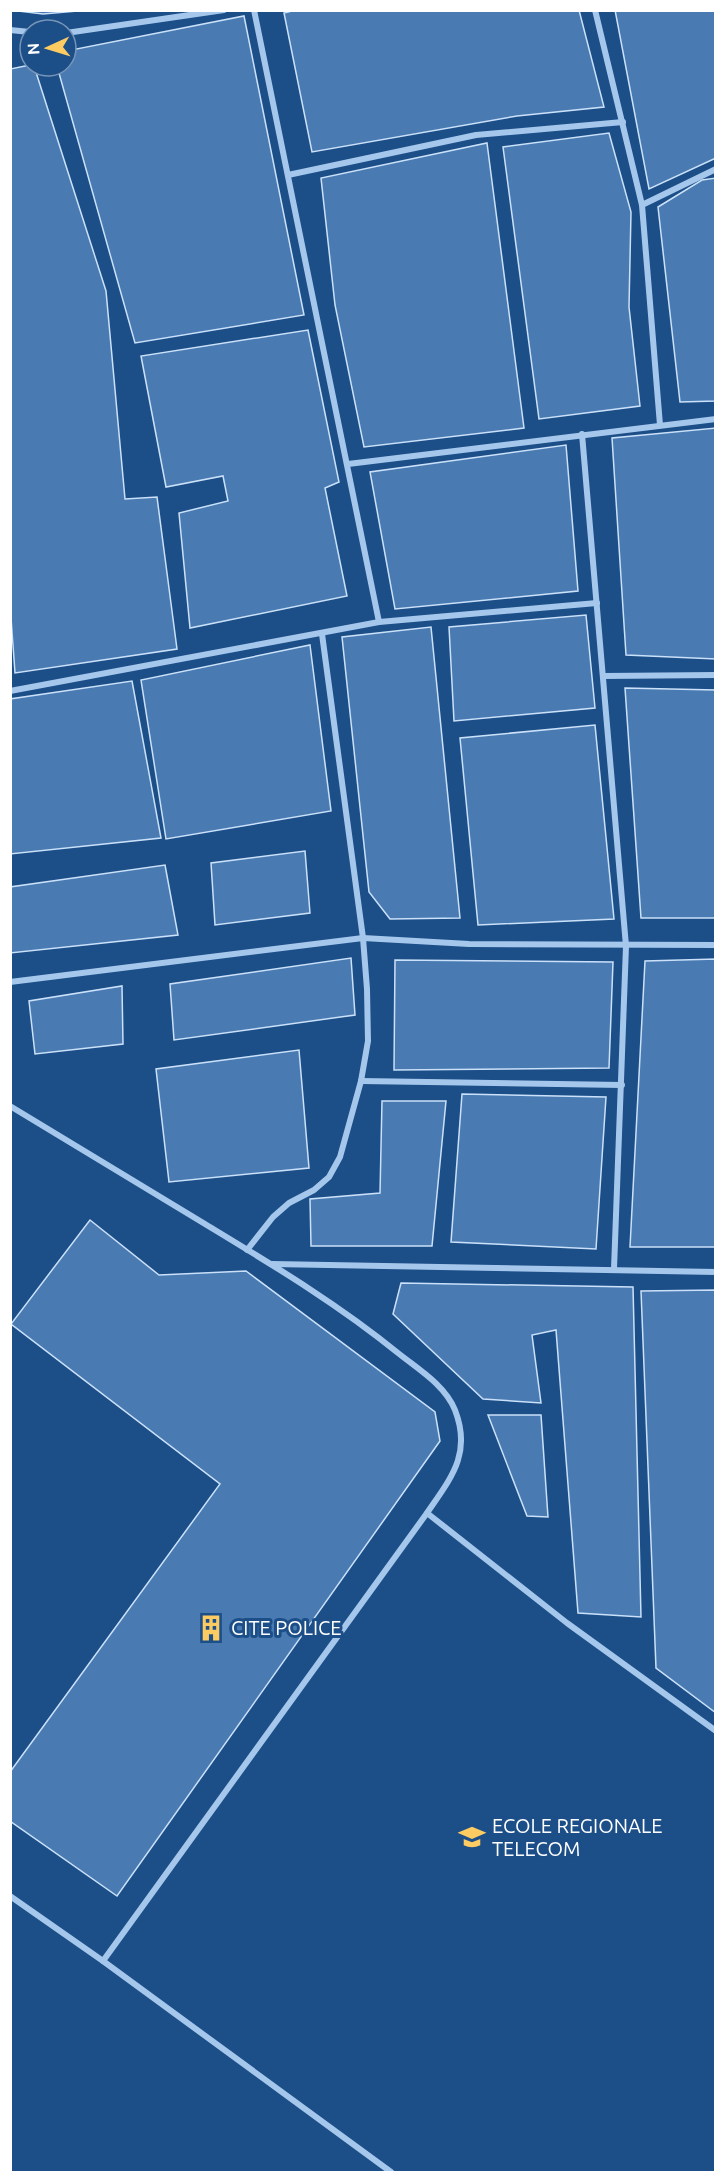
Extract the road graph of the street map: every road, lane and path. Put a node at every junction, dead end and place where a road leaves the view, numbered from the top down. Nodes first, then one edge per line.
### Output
1 (224, 10) edge
2 (254, 10) edge
3 (595, 10) edge
4 (78, 31) edge
5 (623, 122) junction
6 (716, 169) edge
7 (288, 174) junction
8 (642, 205) junction
9 (716, 419) edge
10 (660, 425) junction
11 (582, 434) junction
12 (348, 464) junction
13 (597, 603) junction
14 (379, 622) junction
15 (322, 634) junction
16 (716, 675) edge
17 (603, 676) junction
18 (10, 691) edge
19 (363, 938) junction
20 (716, 945) edge
21 (626, 946) junction
22 (10, 982) edge
23 (361, 1081) junction
24 (622, 1085) junction
25 (10, 1107) edge
26 (248, 1250) junction
27 (271, 1264) junction
28 (614, 1269) junction
29 (716, 1272) edge
30 (427, 1513) junction
31 (716, 1731) edge
32 (10, 1896) edge
33 (103, 1961) junction
34 (391, 2172) edge

1 - 4 street
2 - 7 street
3 - 5 street
5 - 7 street
5 - 8 street
6 - 8 street
7 - 12 street
8 - 10 street
9 - 10 street
10 - 11 street
11 - 12 street
11 - 13 street
12 - 14 street
13 - 14 street
13 - 17 street
14 - 15 street
15 - 18 street
15 - 19 street
16 - 17 street
17 - 21 street
19 - 21 street
19 - 22 street
19 - 23 street
20 - 21 street
21 - 24 street
23 - 24 street
23 - 26 street
24 - 28 street
25 - 26 street
26 - 27 street
27 - 28 street
27 - 30 street
28 - 29 street
30 - 31 street
30 - 33 street
32 - 33 street
33 - 34 street

